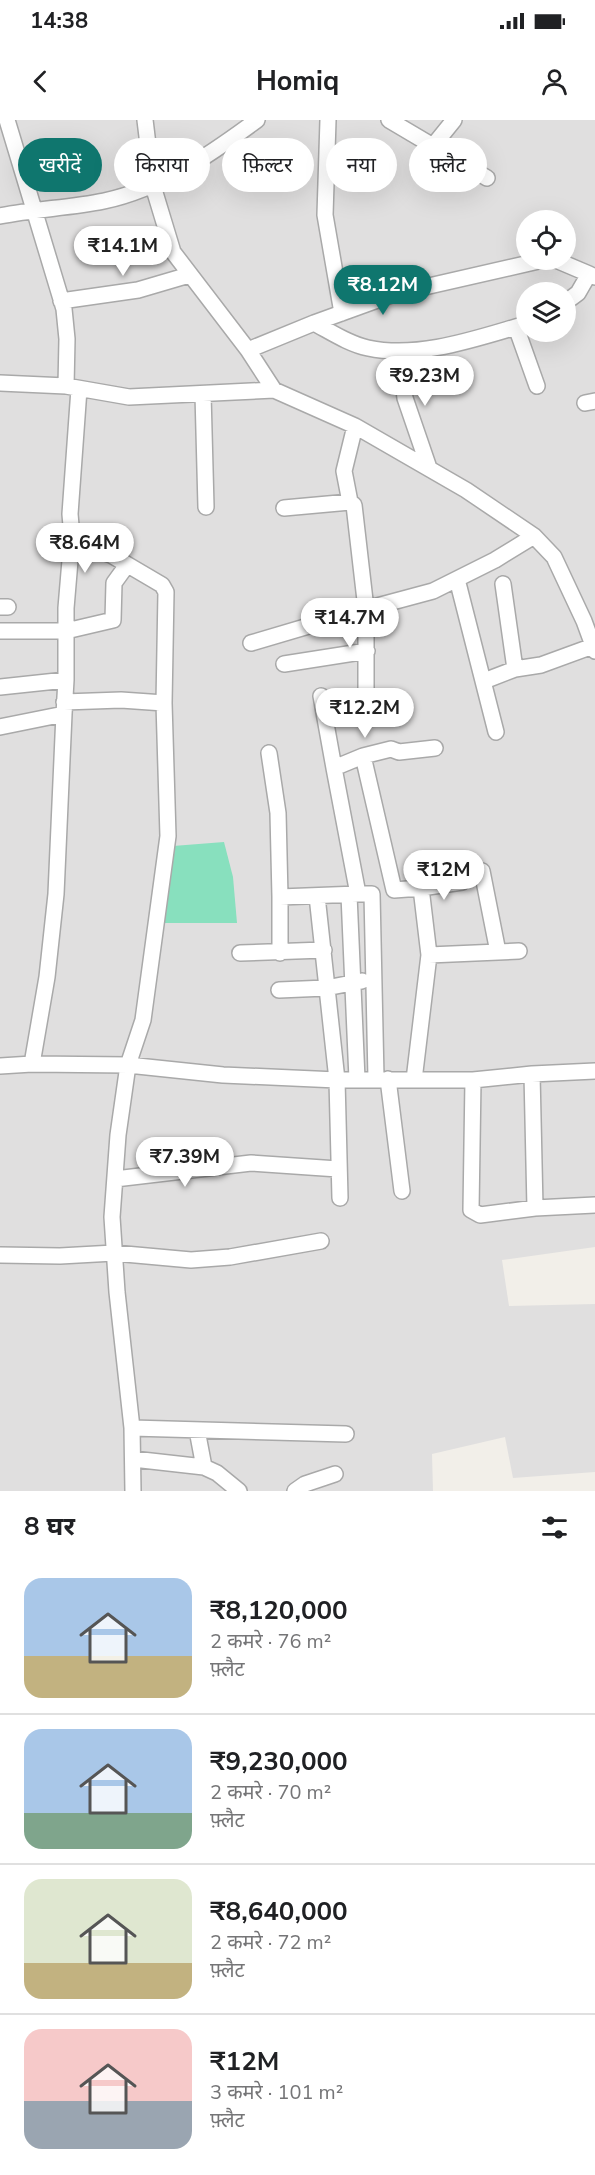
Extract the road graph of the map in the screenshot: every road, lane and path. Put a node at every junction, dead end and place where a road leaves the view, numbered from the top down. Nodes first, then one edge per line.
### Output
1 (7, 120) edge
2 (144, 120) edge
3 (257, 120) edge
4 (328, 120) edge
5 (389, 120) edge
6 (454, 120) edge
7 (146, 138) edge
8 (419, 138) edge
9 (439, 138) edge
10 (210, 152) edge
11 (133, 192) edge
12 (155, 192) edge
13 (34, 209) junction
14 (0, 216) edge
15 (516, 266) edge
16 (576, 269) edge
17 (189, 275) junction
18 (592, 276) edge
19 (576, 294) edge
20 (62, 301) junction
21 (342, 313) junction
22 (314, 323) junction
23 (516, 327) edge
24 (525, 342) edge
25 (248, 350) junction
26 (399, 351) junction
27 (0, 383) edge
28 (537, 386) dead end
29 (72, 387) junction
30 (274, 390) junction
31 (202, 394) junction
32 (355, 426) junction
33 (429, 468) junction
34 (350, 502) junction
35 (206, 507) dead end
36 (284, 508) dead end
37 (534, 536) junction
38 (72, 537) junction
39 (127, 565) junction
40 (457, 579) junction
41 (503, 584) dead end
42 (366, 609) junction
43 (0, 631) edge
44 (66, 631) junction
45 (252, 643) dead end
46 (594, 649) edge
47 (367, 651) junction
48 (284, 664) dead end
49 (515, 669) junction
50 (66, 680) junction
51 (484, 681) junction
52 (0, 687) edge
53 (366, 689) dead end
54 (321, 696) dead end
55 (164, 703) junction
56 (64, 708) junction
57 (0, 727) edge
58 (496, 732) dead end
59 (435, 748) dead end
60 (269, 753) dead end
61 (363, 756) junction
62 (334, 768) junction
63 (482, 871) dead end
64 (462, 882) dead end
65 (421, 888) junction
66 (394, 890) junction
67 (360, 894) junction
68 (317, 896) junction
69 (280, 897) junction
70 (324, 950) junction
71 (519, 951) dead end
72 (498, 952) junction
73 (240, 953) dead end
74 (280, 953) junction
75 (429, 955) junction
76 (374, 980) junction
77 (354, 982) junction
78 (326, 988) junction
79 (279, 990) dead end
80 (32, 1064) junction
81 (128, 1065) junction
82 (0, 1066) edge
83 (595, 1071) edge
84 (532, 1074) junction
85 (357, 1079) junction
86 (382, 1079) junction
87 (337, 1080) junction
88 (414, 1080) junction
89 (473, 1080) junction
90 (338, 1169) junction
91 (115, 1179) junction
92 (402, 1191) dead end
93 (340, 1198) dead end
94 (595, 1205) edge
95 (535, 1208) junction
96 (321, 1241) dead end
97 (114, 1252) junction
98 (0, 1255) edge
99 (132, 1428) junction
100 (197, 1430) junction
101 (346, 1434) dead end
102 (133, 1459) junction
103 (204, 1467) junction
104 (335, 1474) dead end
105 (133, 1491) edge
106 (238, 1491) edge
107 (295, 1491) edge

1 - 13 street
2 - 7 street
3 - 10 street
4 - 21 street
5 - 8 street
6 - 9 street
11 - 13 street
12 - 17 street
13 - 14 street
13 - 20 street
15 - 21 street
16 - 18 street
17 - 20 street
17 - 25 street
18 - 19 street
20 - 29 street
21 - 22 street
22 - 25 street
22 - 26 street
23 - 26 street
24 - 28 street
25 - 30 street
26 - 33 street
27 - 29 street
29 - 31 street
29 - 38 street
30 - 31 street
30 - 32 street
31 - 35 street
32 - 33 street
32 - 34 street
33 - 37 street
34 - 36 street
34 - 42 street
37 - 40 street
37 - 46 street
38 - 39 street
38 - 44 street
39 - 44 street
39 - 55 street
40 - 42 street
40 - 51 street
41 - 49 street
42 - 45 street
42 - 47 street
43 - 44 street
44 - 50 street
46 - 49 street
47 - 48 street
47 - 53 street
49 - 51 street
50 - 52 street
50 - 56 street
51 - 58 street
54 - 62 street
55 - 56 street
55 - 81 street
56 - 57 street
56 - 80 street
59 - 61 street
60 - 69 street
61 - 62 street
61 - 66 street
62 - 67 street
63 - 72 street
64 - 65 street
65 - 66 street
65 - 75 street
66 - 67 street
67 - 68 street
67 - 76 street
67 - 77 street
68 - 69 street
68 - 70 street
69 - 74 street
70 - 74 street
70 - 78 street
71 - 72 street
72 - 75 street
73 - 74 street
75 - 88 street
76 - 77 street
76 - 86 street
77 - 78 street
77 - 85 street
78 - 79 street
78 - 87 street
80 - 81 street
80 - 82 street
81 - 87 street
81 - 91 street
83 - 84 street
84 - 89 street
84 - 95 street
85 - 86 street
85 - 87 street
86 - 88 street
86 - 92 street
87 - 90 street
88 - 89 street
89 - 95 street
90 - 91 street
90 - 93 street
91 - 97 street
94 - 95 street
96 - 97 street
97 - 98 street
97 - 99 street
99 - 100 street
99 - 102 street
100 - 101 street
100 - 103 street
102 - 103 street
102 - 105 street
103 - 106 street
104 - 107 street

